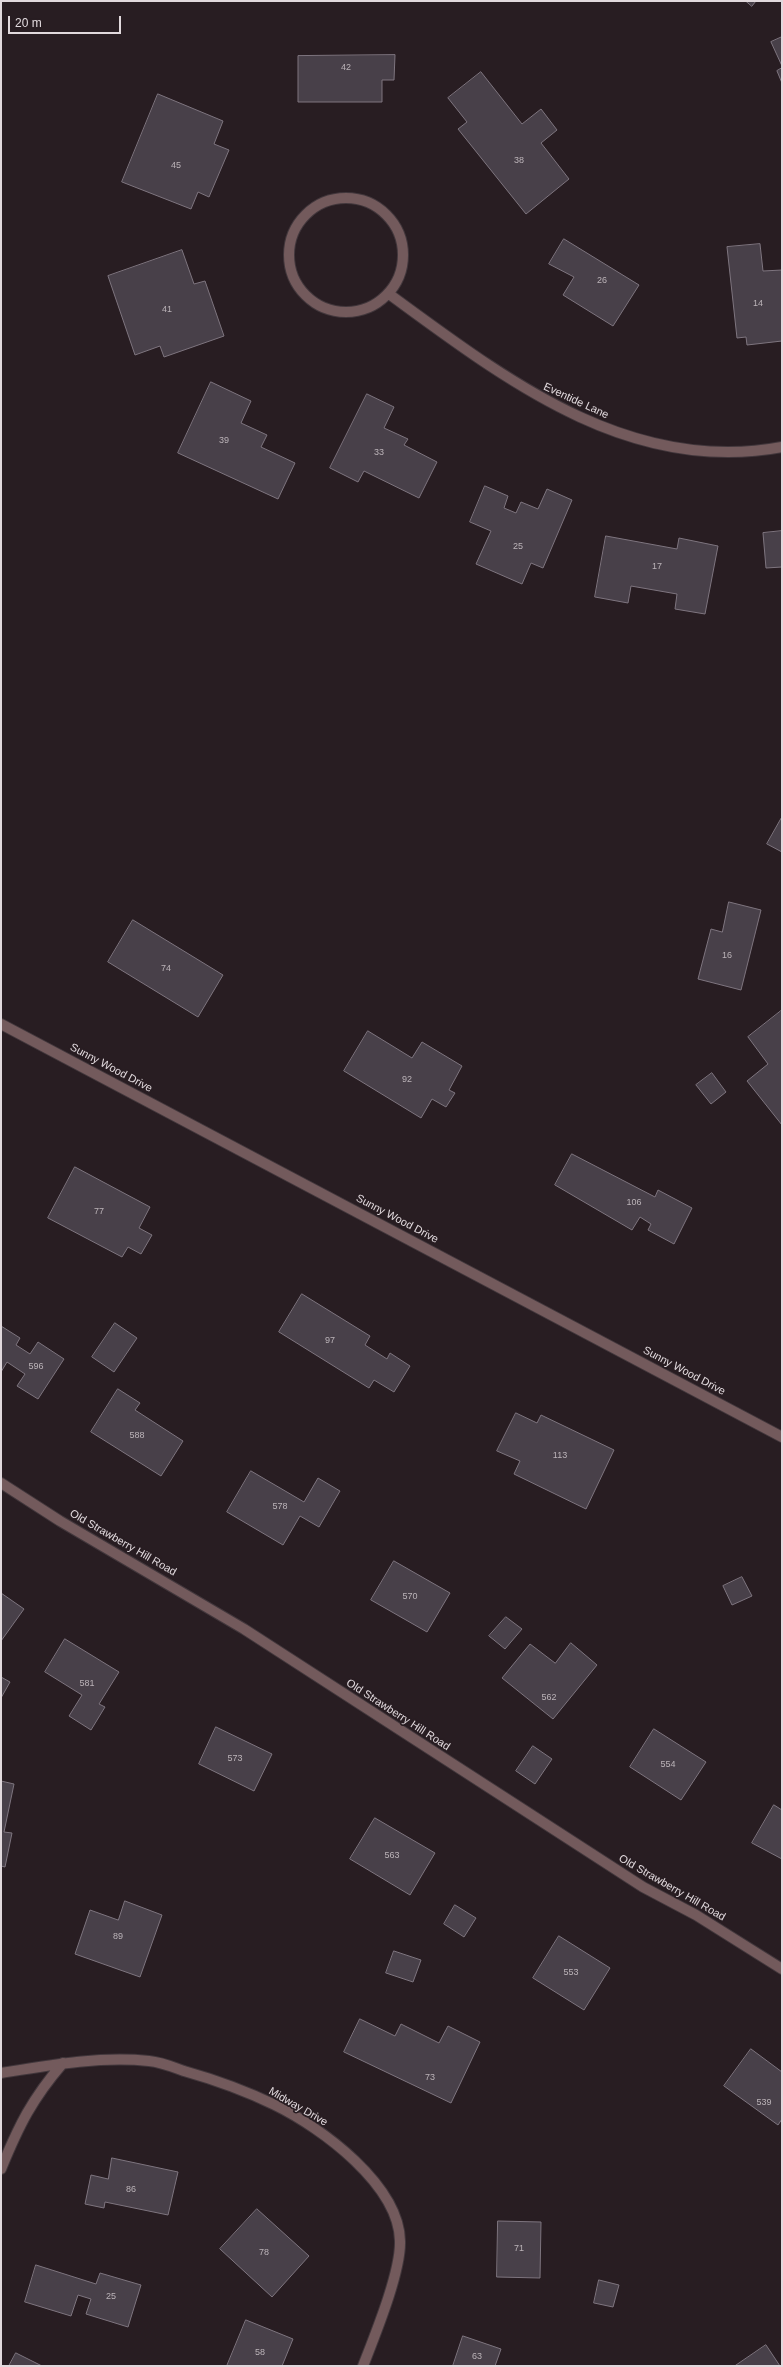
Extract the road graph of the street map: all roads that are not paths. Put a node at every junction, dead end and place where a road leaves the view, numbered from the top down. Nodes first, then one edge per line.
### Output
1 (389, 294) junction
2 (782, 447) edge
3 (1, 1024) edge
4 (782, 1436) edge
5 (1, 1483) edge
6 (782, 1969) edge
7 (63, 2063) junction
8 (1, 2072) edge
9 (1, 2169) edge
10 (363, 2366) edge

1 - 1 street
1 - 2 street, Eventide Lane
3 - 4 street, Sunny Wood Drive
5 - 6 street, Old Strawberry Hill Road
7 - 8 street, Midway Drive
7 - 9 street
7 - 10 street, Midway Drive

